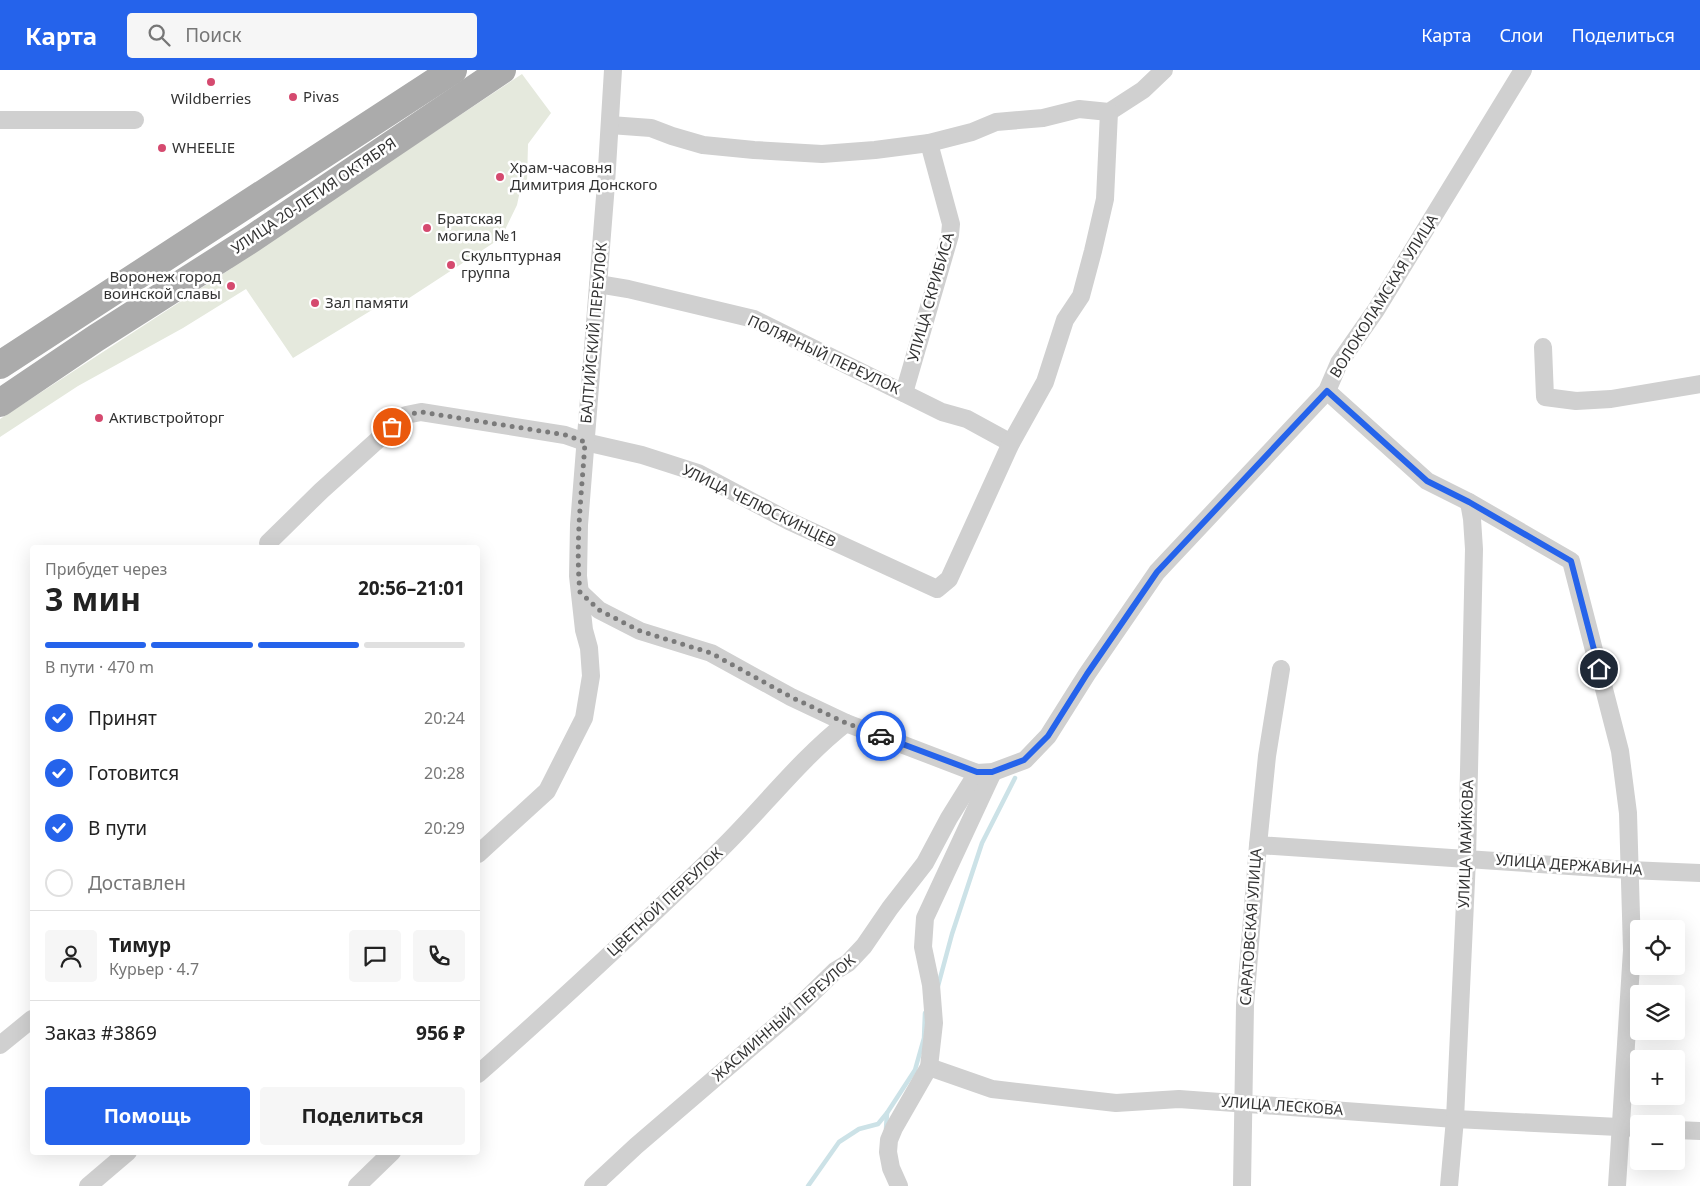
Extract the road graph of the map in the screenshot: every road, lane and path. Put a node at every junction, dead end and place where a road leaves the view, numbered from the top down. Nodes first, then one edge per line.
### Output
1 (453, 70) edge
2 (502, 70) edge
3 (612, 70) edge
4 (1164, 70) edge
5 (1523, 70) edge
6 (1109, 112) junction
7 (0, 120) edge
8 (134, 120) dead end
9 (610, 125) junction
10 (929, 143) junction
11 (598, 284) junction
12 (1543, 347) dead end
13 (0, 365) edge
14 (1700, 384) edge
15 (1327, 391) junction
16 (904, 393) junction
17 (0, 403) edge
18 (585, 442) junction
19 (1011, 443) junction
20 (1469, 502) junction
21 (268, 543) dead end
22 (580, 592) junction
23 (1282, 669) dead end
24 (846, 723) junction
25 (985, 772) junction
26 (1258, 845) junction
27 (480, 852) edge
28 (1467, 858) junction
29 (1629, 870) junction
30 (1700, 873) edge
31 (30, 1021) edge
32 (0, 1045) edge
33 (929, 1067) junction
34 (480, 1072) edge
35 (1244, 1103) junction
36 (1455, 1120) junction
37 (1620, 1127) junction
38 (1630, 1128) edge
39 (1685, 1130) edge
40 (1700, 1131) edge
41 (124, 1155) edge
42 (389, 1155) edge
43 (88, 1186) edge
44 (357, 1186) edge
45 (592, 1186) edge
46 (899, 1186) edge
47 (1242, 1186) edge
48 (1450, 1186) edge
49 (1617, 1186) edge

1 - 13 main road, УЛИЦА 20-ЛЕТИЯ ОКТЯБРЯ
2 - 17 main road, УЛИЦА 20-ЛЕТИЯ ОКТЯБРЯ
3 - 9 street, БАЛТИЙСКИЙ ПЕРЕУЛОК
4 - 6 street
5 - 15 street, ВОЛОКОЛАМСКАЯ УЛИЦА
6 - 10 street
6 - 19 street
7 - 8 street
9 - 10 street
9 - 11 street, БАЛТИЙСКИЙ ПЕРЕУЛОК
10 - 16 street, УЛИЦА СКРИБИСА
11 - 16 street, ПОЛЯРНЫЙ ПЕРЕУЛОК
11 - 18 street, БАЛТИЙСКИЙ ПЕРЕУЛОК
12 - 14 street
15 - 20 street
15 - 25 street, ВОЛОКОЛАМСКАЯ УЛИЦА
16 - 19 street, ПОЛЯРНЫЙ ПЕРЕУЛОК
18 - 19 street, УЛИЦА ЧЕЛЮСКИНЦЕВ
18 - 21 street, УЛИЦА ЧЕЛЮСКИНЦЕВ
18 - 22 street, БАЛТИЙСКИЙ ПЕРЕУЛОК
20 - 28 street, УЛИЦА МАЙКОВА
20 - 29 street
22 - 24 street
22 - 27 street, БАЛТИЙСКИЙ ПЕРЕУЛОК
23 - 26 street, САРАТОВСКАЯ УЛИЦА
24 - 25 street
24 - 34 street, ЦВЕТНОЙ ПЕРЕУЛОК
25 - 33 street
25 - 45 street, ЖАСМИННЫЙ ПЕРЕУЛОК
26 - 28 street, УЛИЦА ДЕРЖАВИНА
26 - 35 street, САРАТОВСКАЯ УЛИЦА
28 - 29 street, УЛИЦА ДЕРЖАВИНА
28 - 36 street, УЛИЦА МАЙКОВА
29 - 30 street, УЛИЦА ДЕРЖАВИНА
29 - 37 street
31 - 32 street
33 - 35 street, УЛИЦА ЛЕСКОВА
33 - 46 street
35 - 36 street, УЛИЦА ЛЕСКОВА
35 - 47 street, САРАТОВСКАЯ УЛИЦА
36 - 37 street, УЛИЦА ЛЕСКОВА
36 - 48 street, УЛИЦА МАЙКОВА
37 - 38 street, УЛИЦА ЛЕСКОВА
37 - 49 street
39 - 40 street
41 - 43 street
42 - 44 street

